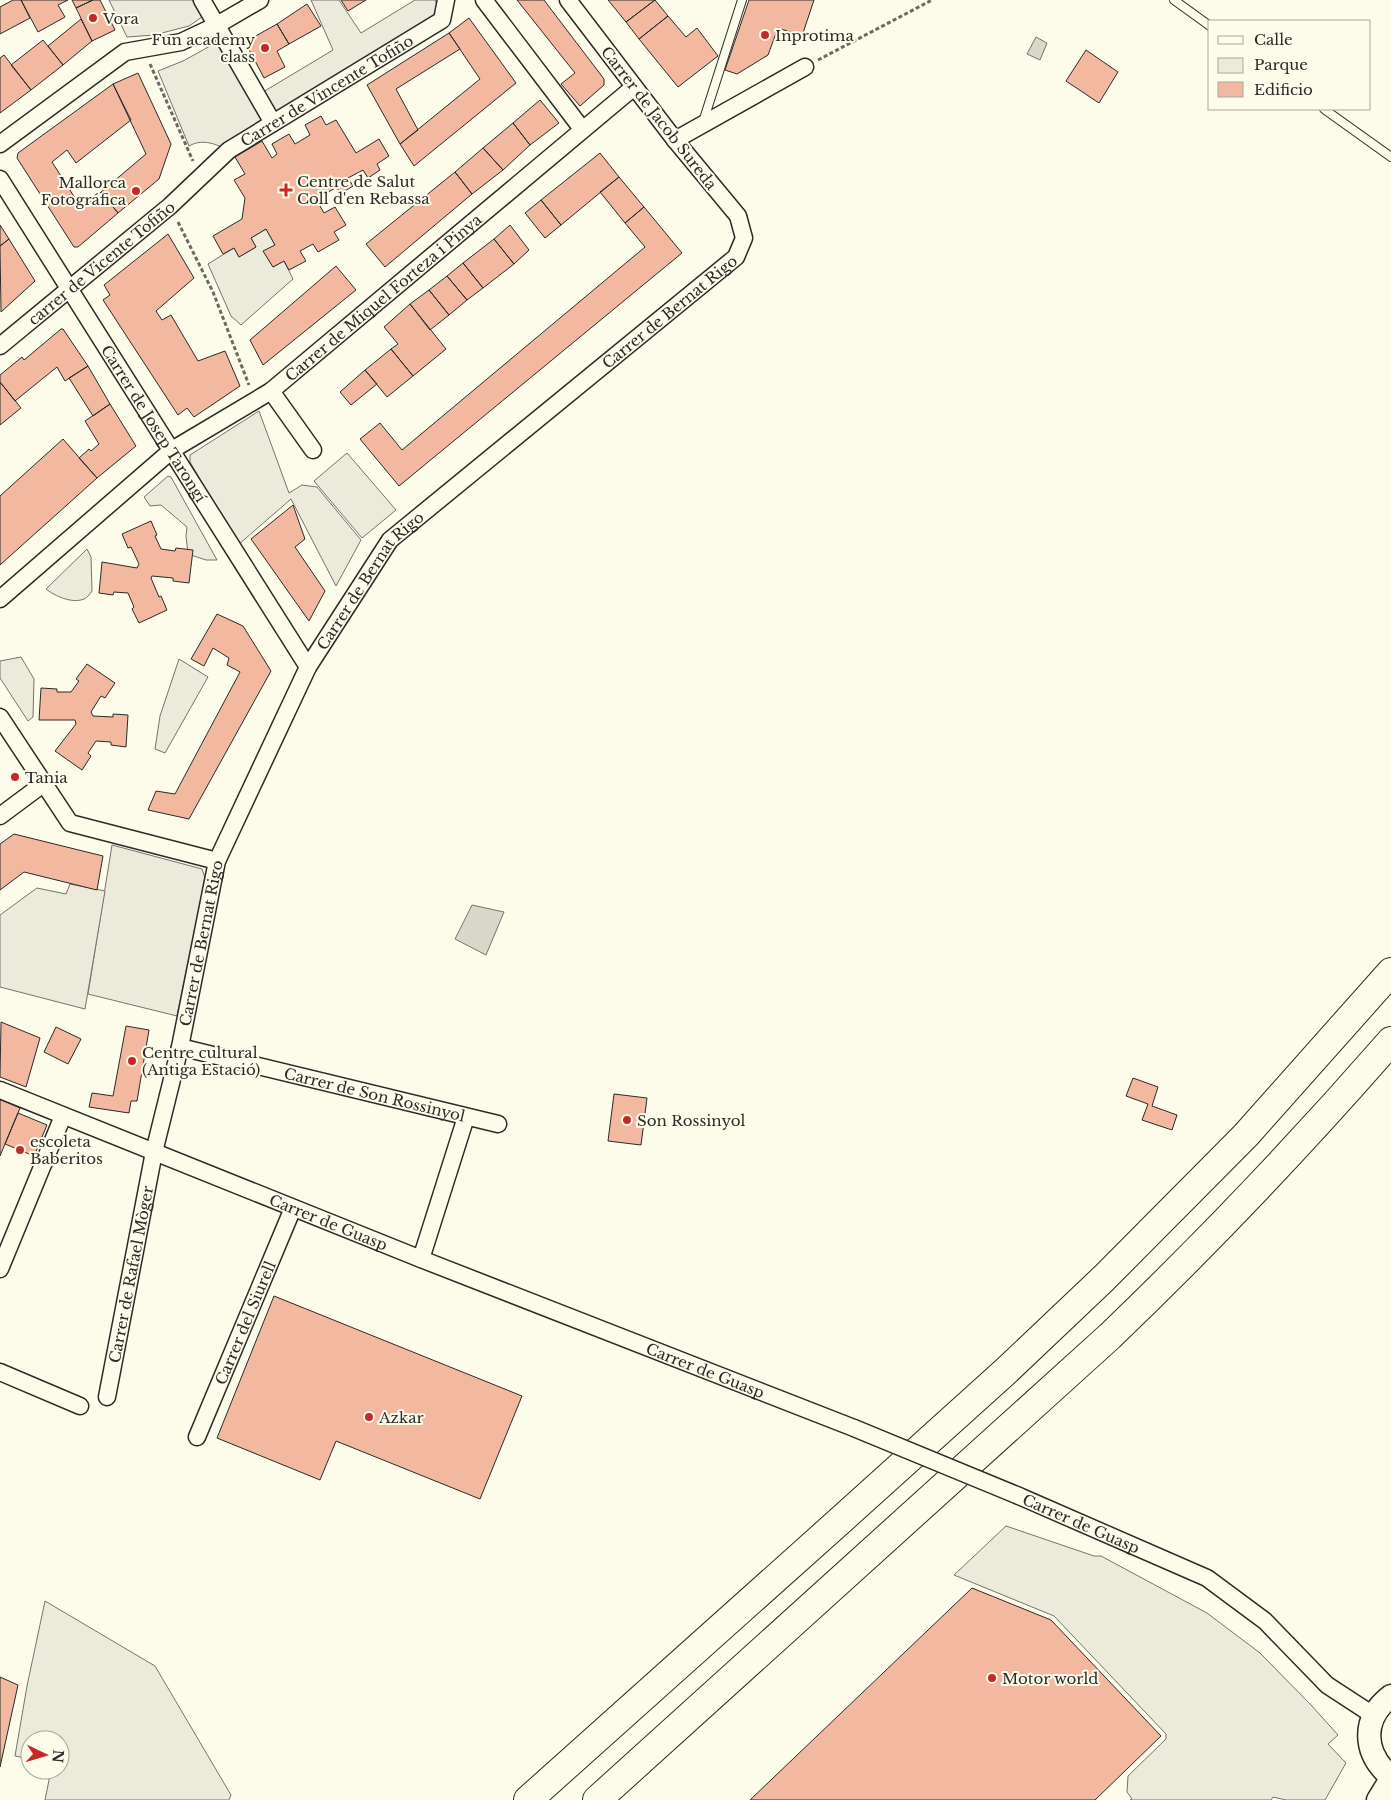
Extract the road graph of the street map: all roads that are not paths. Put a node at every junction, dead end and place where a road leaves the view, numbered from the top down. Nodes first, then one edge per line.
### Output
1 (202, 0) edge
2 (260, 0) edge
3 (446, 0) edge
4 (484, 0) edge
5 (568, 0) edge
6 (742, 0) edge
7 (1174, 0) edge
8 (217, 25) junction
9 (1208, 25) edge
10 (805, 67) road end
11 (634, 87) junction
12 (1325, 110) edge
13 (273, 123) junction
14 (702, 125) junction
15 (582, 129) junction
16 (675, 140) junction
17 (0, 144) edge
18 (1391, 157) edge
19 (200, 178) joint
20 (0, 179) edge
21 (744, 238) joint
22 (70, 288) junction
23 (0, 346) edge
24 (271, 391) junction
25 (172, 450) junction
26 (313, 450) dead end
27 (0, 599) edge
28 (308, 668) junction
29 (0, 717) edge
30 (43, 784) junction
31 (0, 816) edge
32 (217, 861) junction
33 (1391, 972) edge
34 (1391, 1041) edge
35 (180, 1047) junction
36 (0, 1090) edge
37 (63, 1116) junction
38 (466, 1117) junction
39 (498, 1124) dead end
40 (154, 1152) junction
41 (293, 1208) junction
42 (421, 1259) junction
43 (0, 1269) edge
44 (0, 1372) edge
45 (107, 1398) dead end
46 (80, 1406) dead end
47 (197, 1437) dead end
48 (1391, 1696) edge
49 (1373, 1716) junction
50 (1391, 1778) edge
51 (528, 1800) edge
52 (597, 1800) edge
53 (1378, 1800) edge

1 - 8 street
2 - 8 street
3 - 13 street, Carrer de Vincente Tofiño
4 - 15 street
5 - 11 street, Carrer de Jacob Sureda
6 - 14 lane
7 - 9 lane
8 - 13 street
8 - 17 street
10 - 14 street
11 - 15 street, Carrer de Miquel Forteza i Pinya
11 - 16 street, Carrer de Jacob Sureda
12 - 18 lane
13 - 19 street, Carrer de Vincente Tofiño
14 - 16 street
15 - 24 street, Carrer de Miquel Forteza i Pinya
16 - 21 street, Carrer de Jacob Sureda
19 - 22 street, carrer de Vicente Tofiño
20 - 22 street, Carrer de Josep Tarongí
21 - 28 street, Carrer de Bernat Rigo
22 - 23 street, carrer de Vicente Tofiño
22 - 25 street, Carrer de Josep Tarongí
24 - 25 street, Carrer de Miquel Forteza i Pinya
24 - 26 street
25 - 27 street, Carrer de Miquel Forteza i Pinya
25 - 28 street, Carrer de Josep Tarongí
28 - 32 street, Carrer de Bernat Rigo
29 - 30 street
30 - 31 street
30 - 32 street
32 - 35 street, Carrer de Bernat Rigo
33 - 51 highway
34 - 52 highway
35 - 38 street, Carrer de Son Rossinyol
35 - 40 street
36 - 37 street, Carrer de Guasp
37 - 40 street, Carrer de Guasp
37 - 43 street
38 - 39 street, Carrer de Son Rossinyol
38 - 42 street
40 - 41 street, Carrer de Guasp
40 - 45 street, Carrer de Rafael Mòger
41 - 42 street, Carrer de Guasp
41 - 47 street, Carrer del Siurell
42 - 49 street, Carrer de Guasp, bridge
44 - 46 street
48 - 49 street
49 - 50 street
50 - 53 street

